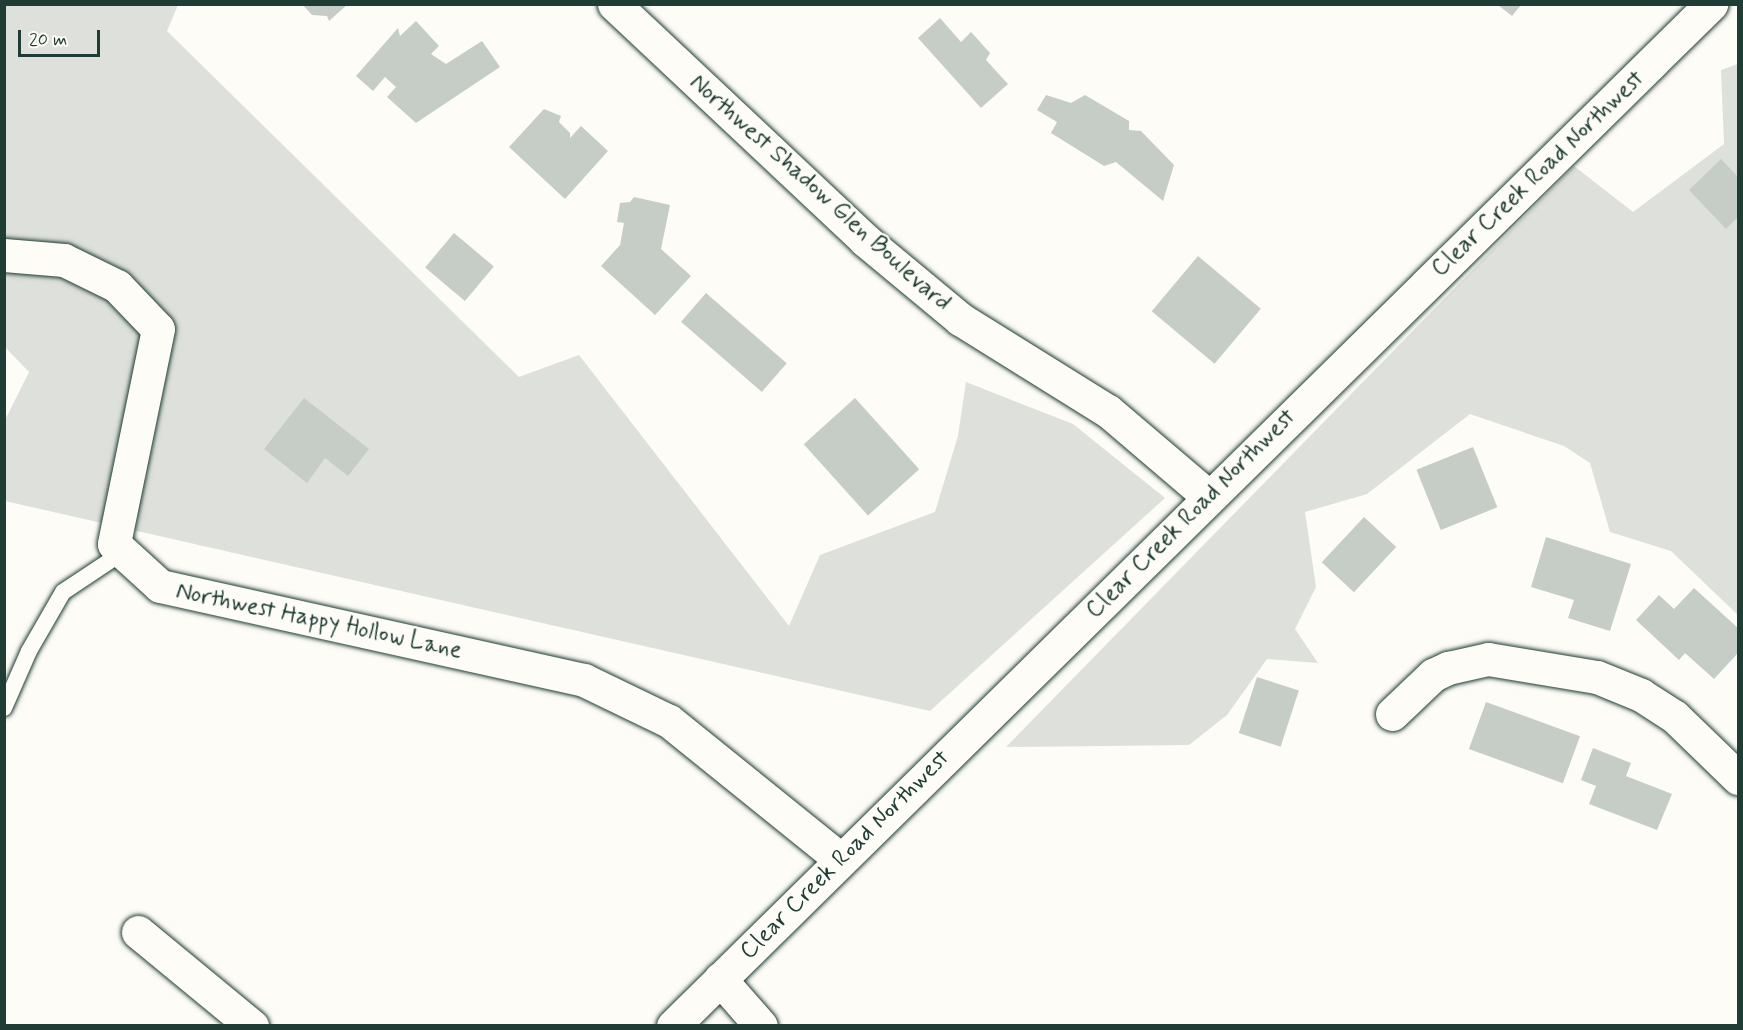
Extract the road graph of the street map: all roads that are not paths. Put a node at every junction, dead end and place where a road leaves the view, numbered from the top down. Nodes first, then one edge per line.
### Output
1 (614, 4) edge
2 (1695, 10) edge
3 (4, 255) edge
4 (1208, 496) junction
5 (123, 552) junction
6 (4, 708) edge
7 (1392, 714) dead end
8 (1738, 778) edge
9 (841, 860) junction
10 (138, 932) dead end
11 (720, 979) junction
12 (252, 1026) edge
13 (673, 1026) edge
14 (761, 1026) edge

1 - 4 street, Northwest Shadow Glen Boulevard
2 - 4 street, Clear Creek Road Northwest
3 - 5 street
4 - 9 street, Clear Creek Road Northwest
5 - 6 lane
5 - 9 street, Northwest Happy Hollow Lane
7 - 8 street
9 - 11 street, Clear Creek Road Northwest
10 - 12 street
11 - 13 street, Clear Creek Road Northwest
11 - 14 street

